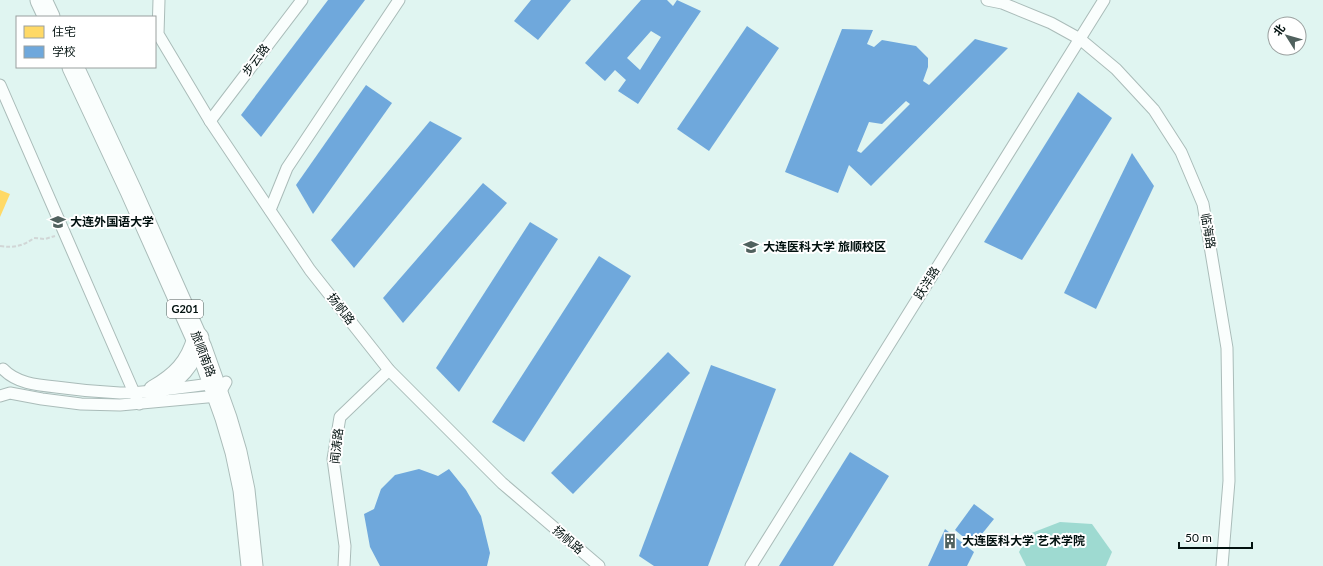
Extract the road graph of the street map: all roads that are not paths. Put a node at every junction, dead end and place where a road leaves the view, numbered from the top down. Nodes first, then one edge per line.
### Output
1 (41, 0) edge
2 (54, 0) edge
3 (159, 0) edge
4 (302, 0) edge
5 (399, 0) edge
6 (987, 0) edge
7 (1104, 0) edge
8 (49, 16) edge
9 (62, 16) edge
10 (1080, 39) junction
11 (72, 68) edge
12 (86, 68) edge
13 (0, 85) edge
14 (210, 121) junction
15 (270, 210) junction
16 (198, 338) junction
17 (1, 366) edge
18 (389, 370) junction
19 (219, 387) junction
20 (0, 392) edge
21 (134, 392) junction
22 (0, 396) edge
23 (147, 397) junction
24 (252, 566) edge
25 (263, 566) edge
26 (344, 566) edge
27 (599, 566) edge
28 (751, 566) edge
29 (1222, 566) edge

1 - 8 highway
2 - 9 highway
3 - 14 street, 扬帆路
4 - 14 street, 步云路
5 - 15 street
6 - 10 street, 临海路
7 - 10 street, 跃洋路
10 - 28 street, 跃洋路
10 - 29 street, 临海路
11 - 16 highway, 旅顺南路 / G201
12 - 19 highway, 旅顺南路 / G201
13 - 21 street
14 - 15 street, 扬帆路
15 - 18 street, 扬帆路
16 - 19 highway, 旅顺南路 / G201
16 - 23 highway
17 - 20 street
17 - 21 street
18 - 26 street, 闻涛路
18 - 27 street, 扬帆路
19 - 23 street
19 - 23 street
19 - 24 highway, 旅顺南路 / G201
19 - 25 highway, 旅顺南路 / G201
21 - 23 street
21 - 23 street
22 - 23 street

